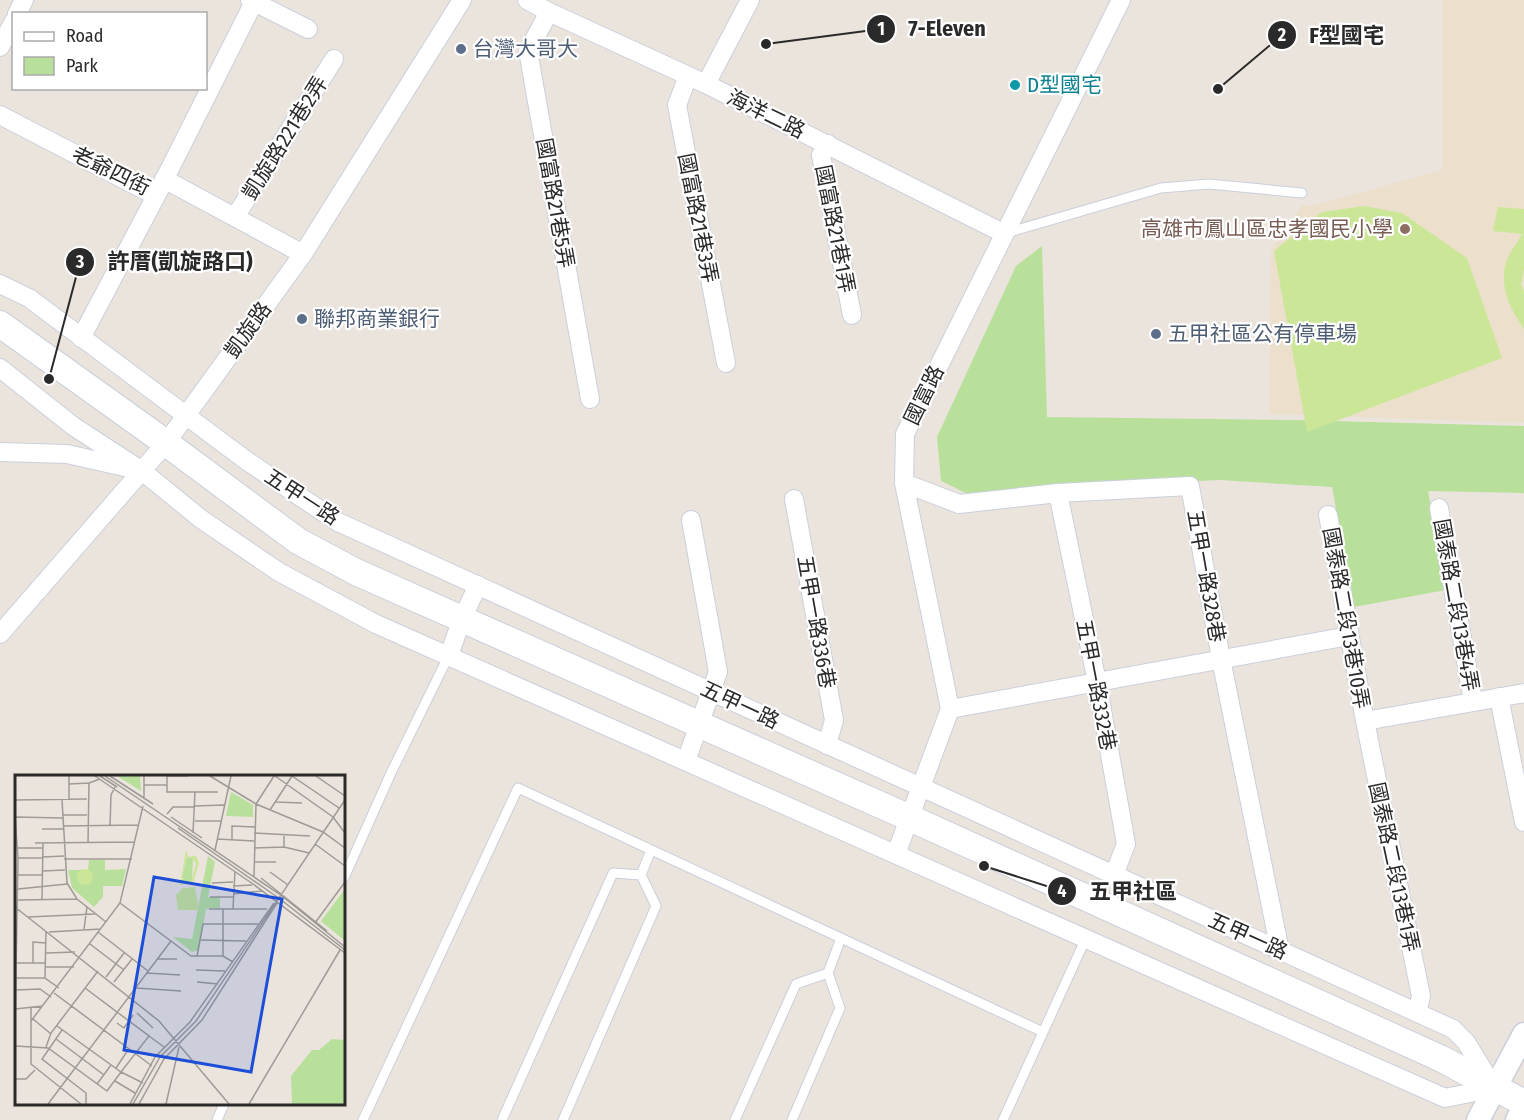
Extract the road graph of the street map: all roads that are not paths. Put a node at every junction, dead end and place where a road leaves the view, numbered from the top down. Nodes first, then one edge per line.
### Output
1 (462, 0) edge
2 (527, 0) edge
3 (750, 0) edge
4 (1121, 0) edge
5 (253, 1) edge
6 (549, 12) junction
7 (12, 24) edge
8 (308, 28) dead end
9 (2, 41) edge
10 (334, 59) dead end
11 (688, 76) junction
12 (706, 84) junction
13 (208, 89) edge
14 (0, 115) edge
15 (828, 144) junction
16 (164, 179) junction
17 (1302, 193) dead end
18 (156, 196) junction
19 (235, 218) junction
20 (1003, 233) junction
21 (303, 255) junction
22 (0, 284) edge
23 (852, 315) dead end
24 (0, 324) edge
25 (81, 338) junction
26 (726, 363) dead end
27 (0, 368) edge
28 (590, 399) dead end
29 (186, 415) junction
30 (166, 443) junction
31 (0, 452) edge
32 (142, 471) junction
33 (904, 483) junction
34 (1058, 493) junction
35 (794, 498) dead end
36 (1439, 508) dead end
37 (1328, 515) dead end
38 (691, 520) dead end
39 (478, 585) junction
40 (462, 619) junction
41 (0, 634) edge
42 (1349, 636) junction
43 (449, 655) junction
44 (1221, 659) junction
45 (1097, 682) junction
46 (711, 692) junction
47 (1524, 693) edge
48 (1499, 697) junction
49 (1473, 701) junction
50 (950, 709) junction
51 (1365, 721) junction
52 (699, 725) junction
53 (827, 745) junction
54 (686, 761) junction
55 (921, 787) junction
56 (910, 818) junction
57 (1524, 822) edge
58 (651, 850) junction
59 (896, 854) junction
60 (641, 875) junction
61 (1114, 875) junction
62 (345, 876) edge
63 (841, 938) junction
64 (1086, 938) junction
65 (1281, 951) junction
66 (828, 973) junction
67 (1417, 1013) junction
68 (1043, 1032) junction
69 (1524, 1034) edge
70 (1494, 1088) junction
71 (224, 1105) edge
72 (1524, 1105) edge
73 (217, 1120) edge
74 (363, 1120) edge
75 (502, 1120) edge
76 (563, 1120) edge
77 (735, 1120) edge
78 (792, 1120) edge
79 (1003, 1120) edge
80 (1478, 1120) edge
81 (1516, 1120) edge

1 - 21 street, 凱旋路
2 - 6 street, 海洋二路
3 - 12 street
4 - 20 street, 國富路
5 - 8 street
5 - 13 street, 老爺四街
6 - 11 street, 海洋二路
6 - 28 street, 國富路21巷5弄
7 - 9 street
10 - 19 street, 凱旋路221巷2弄
11 - 12 street, 海洋二路
11 - 26 street, 國富路21巷3弄
12 - 15 street, 海洋二路
13 - 16 street, 老爺四街
14 - 18 street, 老爺四街
15 - 20 street, 海洋二路
15 - 23 street, 國富路21巷1弄
16 - 18 street, 老爺四街
16 - 19 street
17 - 20 lane
18 - 25 street
19 - 21 street
20 - 33 street, 國富路
21 - 29 street, 凱旋路
22 - 25 street, 五甲一路
24 - 30 main road, 五甲一路
25 - 29 street, 五甲一路
27 - 32 street
29 - 30 street, 凱旋路
29 - 39 street, 五甲一路
30 - 32 street, 凱旋路
30 - 40 main road, 五甲一路
31 - 32 street
32 - 41 street, 凱旋路
32 - 43 street
33 - 34 street, 五甲一路328巷
33 - 50 street, 國富路
34 - 44 street, 五甲一路328巷
34 - 45 street, 五甲一路332巷
35 - 53 street, 五甲一路336巷
36 - 49 street, 國泰路二段13巷4弄
37 - 42 street, 國泰路二段13巷10弄
38 - 46 street
39 - 40 street
39 - 46 street, 五甲一路
40 - 43 street
40 - 52 main road, 五甲一路
42 - 44 street
42 - 51 street, 國泰路二段13巷10弄
43 - 54 street
43 - 62 lane
44 - 45 street
44 - 65 street, 五甲一路328巷
45 - 50 street
45 - 61 street, 五甲一路332巷
46 - 52 street
46 - 53 street, 五甲一路
47 - 48 street
48 - 49 street
48 - 57 street
49 - 51 street
50 - 55 street
51 - 67 street, 國泰路二段13巷1弄
52 - 54 street
52 - 56 main road, 五甲一路
53 - 55 street, 五甲一路
54 - 59 street
55 - 56 street
55 - 61 street, 五甲一路
56 - 59 street
56 - 70 main road, 五甲一路
58 - 60 lane
58 - 63 lane
58 - 74 lane
59 - 64 street
60 - 75 lane
60 - 76 lane
61 - 65 street, 五甲一路
63 - 66 lane
63 - 68 lane
64 - 68 lane
64 - 70 street
65 - 67 street, 五甲一路
66 - 77 lane
66 - 78 lane
67 - 70 street, 五甲一路
68 - 79 lane
69 - 70 street
70 - 72 main road, 五甲一路
70 - 80 street
71 - 73 lane
72 - 81 street

